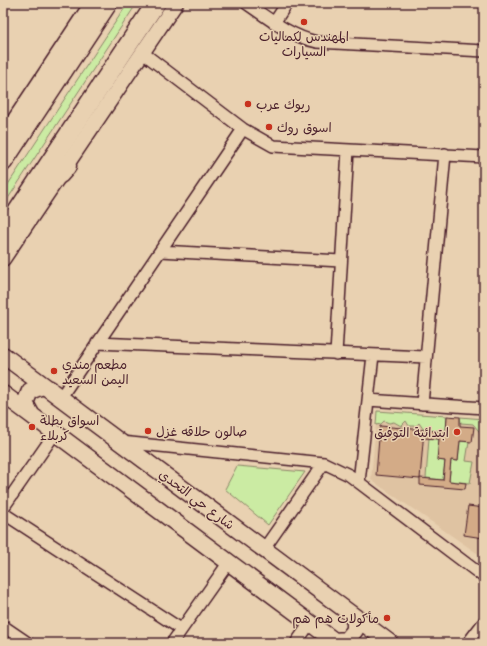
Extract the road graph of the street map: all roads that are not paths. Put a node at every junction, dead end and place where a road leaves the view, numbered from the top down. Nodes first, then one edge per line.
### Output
1 (92, 3) edge
2 (108, 3) edge
3 (156, 3) edge
4 (176, 3) edge
5 (246, 3) edge
6 (287, 3) edge
7 (274, 22) junction
8 (484, 51) edge
9 (143, 53) junction
10 (243, 130) junction
11 (7, 140) edge
12 (348, 150) junction
13 (445, 154) junction
14 (484, 157) edge
15 (3, 162) edge
16 (67, 166) junction
17 (14, 211) edge
18 (3, 233) edge
19 (160, 251) junction
20 (3, 259) edge
21 (341, 261) junction
22 (97, 343) junction
23 (336, 354) junction
24 (3, 355) edge
25 (373, 355) junction
26 (426, 358) junction
27 (55, 393) junction
28 (3, 394) edge
29 (368, 400) junction
30 (422, 404) junction
31 (484, 408) edge
32 (31, 414) junction
33 (55, 433) junction
34 (120, 441) junction
35 (324, 463) junction
36 (359, 482) junction
37 (3, 508) edge
38 (3, 513) edge
39 (264, 549) junction
40 (229, 562) junction
41 (484, 578) edge
42 (350, 614) junction
43 (484, 622) edge
44 (310, 623) junction
45 (3, 626) edge
46 (181, 630) junction
47 (336, 642) edge
48 (389, 642) edge
49 (28, 643) edge
50 (172, 643) edge
51 (296, 643) edge
52 (369, 643) edge
53 (468, 643) edge

1 - 11 street
2 - 11 main road
3 - 17 main road
4 - 9 street
5 - 7 street
6 - 7 street
7 - 8 street
9 - 10 street
9 - 16 street
10 - 12 street
10 - 19 street
11 - 15 main road
12 - 13 street
12 - 21 street
13 - 14 street
13 - 26 street
16 - 17 main road
16 - 20 street
17 - 18 main road
19 - 21 street
19 - 22 street
21 - 23 street
22 - 23 street
22 - 27 street
23 - 25 street
24 - 27 main road, شارع حي التحدي
25 - 26 street
25 - 29 street
26 - 30 street
27 - 32 main road
27 - 34 main road, شارع حي التحدي
28 - 32 main road
29 - 30 street
29 - 36 street
30 - 31 street
32 - 33 main road
33 - 37 street
33 - 40 main road
34 - 35 street
34 - 39 main road, شارع حي التحدي
35 - 36 street
35 - 39 street
36 - 41 street
38 - 46 street
39 - 42 main road, شارع حي التحدي
40 - 44 main road
40 - 46 street
42 - 47 main road
42 - 48 main road, شارع حي التحدي
43 - 53 street
44 - 47 main road
44 - 51 street
45 - 49 street
46 - 50 street
48 - 52 main road

